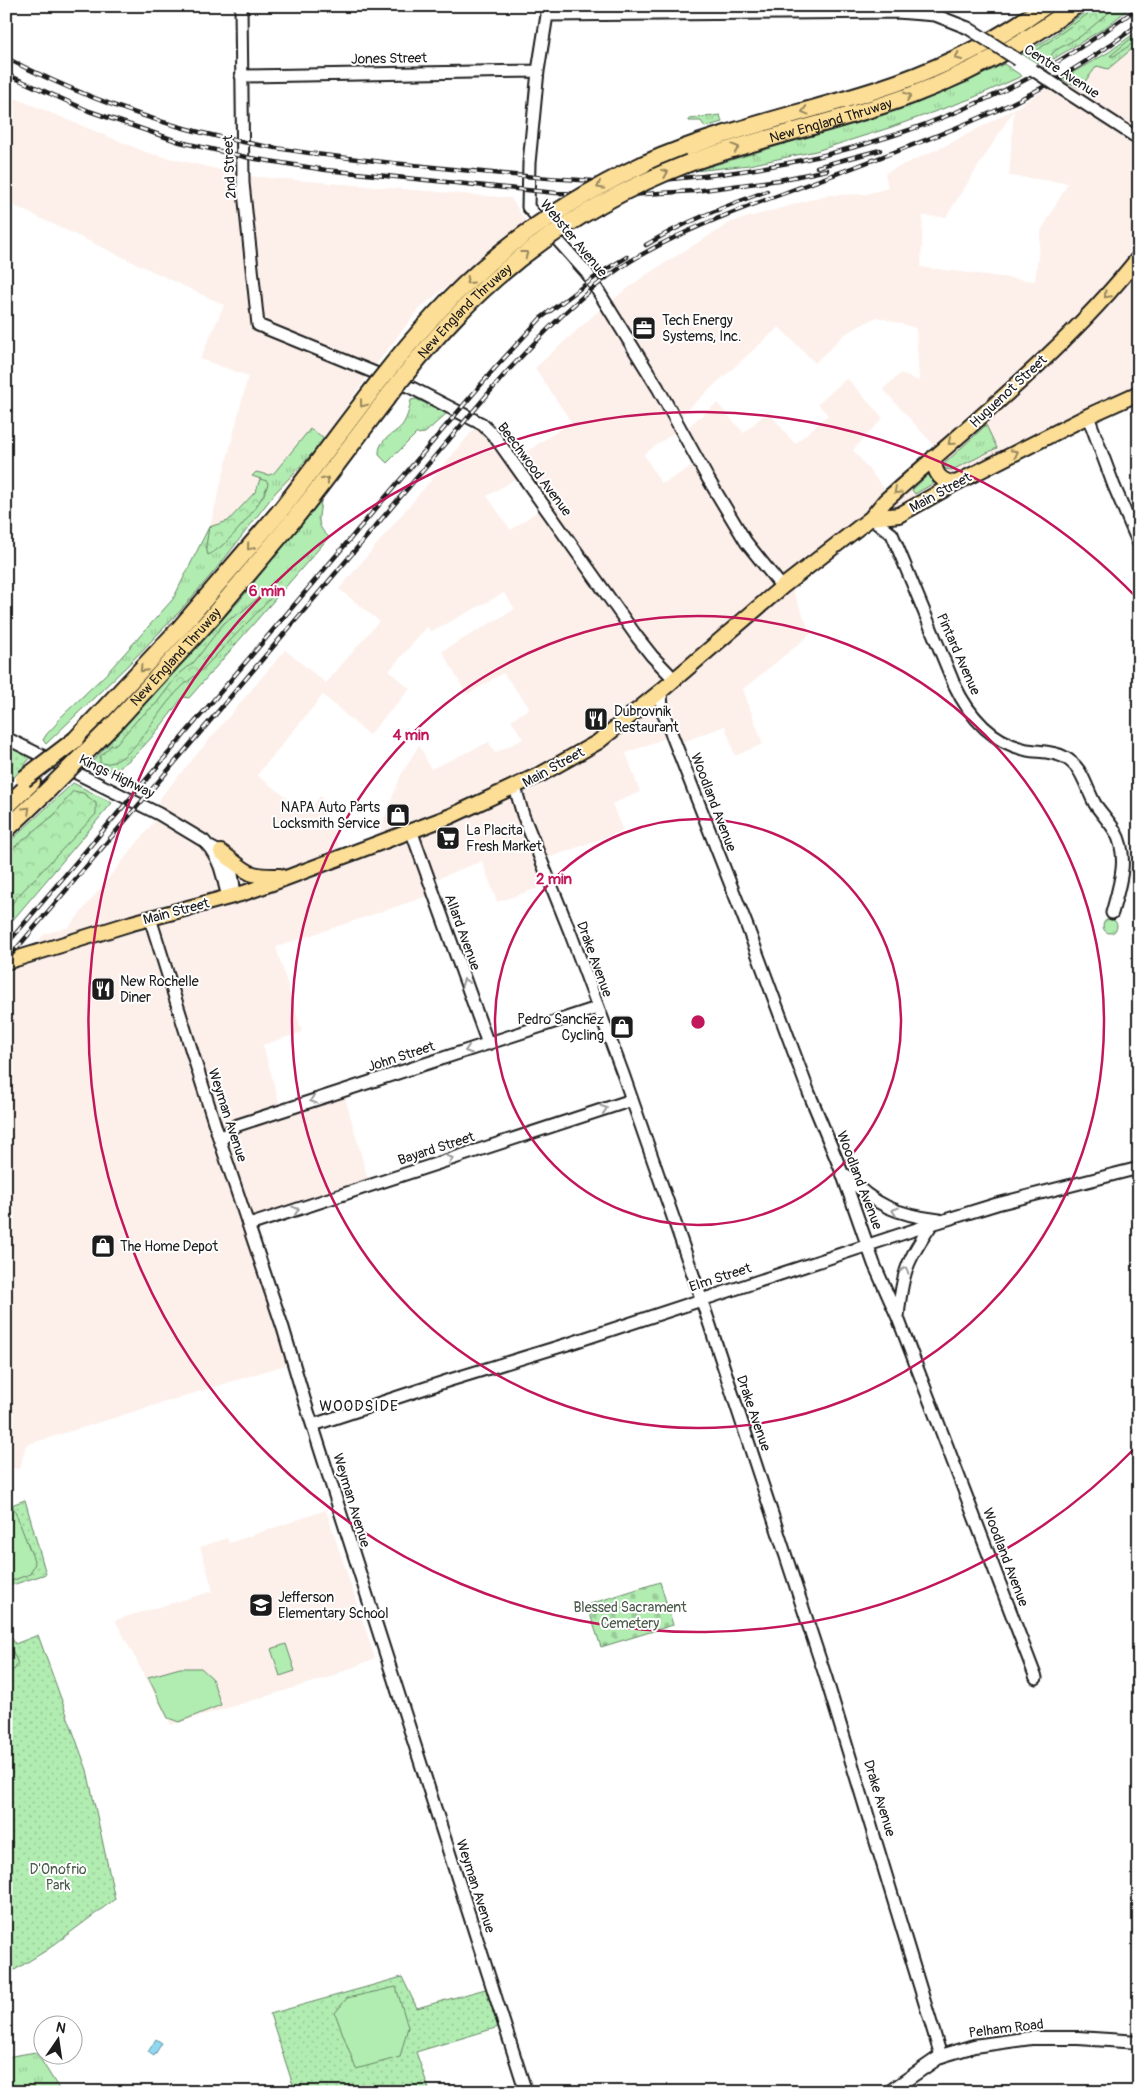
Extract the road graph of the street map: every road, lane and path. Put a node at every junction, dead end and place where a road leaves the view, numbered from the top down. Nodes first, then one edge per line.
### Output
1 (241, 6) edge
2 (1045, 6) edge
3 (1076, 6) edge
4 (546, 10) edge
5 (538, 72) junction
6 (241, 76) junction
7 (1139, 139) edge
8 (1139, 258) edge
9 (258, 325) joint
10 (1139, 393) edge
11 (1088, 416) junction
12 (934, 456) junction
13 (956, 483) junction
14 (871, 518) junction
15 (1139, 544) edge
16 (782, 587) junction
17 (674, 679) junction
18 (661, 691) junction
19 (6, 738) edge
20 (28, 780) junction
21 (515, 787) junction
22 (6, 792) edge
23 (6, 807) edge
24 (6, 830) edge
25 (411, 830) junction
26 (216, 850) junction
27 (293, 875) junction
28 (229, 896) junction
29 (1112, 913) dead end
30 (150, 918) junction
31 (6, 962) edge
32 (597, 1008) junction
33 (488, 1044) junction
34 (632, 1100) junction
35 (220, 1141) junction
36 (1139, 1168) edge
37 (841, 1170) junction
38 (937, 1222) junction
39 (249, 1225) junction
40 (868, 1244) junction
41 (702, 1299) junction
42 (898, 1318) junction
43 (313, 1425) junction
44 (1036, 1678) dead end
45 (1139, 2042) edge
46 (942, 2056) junction
47 (526, 2092) edge
48 (889, 2092) edge

1 - 6 street, 2nd Street
2 -> 20 highway, New England Thruway, bridge
24 -> 3 highway, New England Thruway, bridge
4 - 5 street, Webster Avenue
4 - 7 street, Centre Avenue, bridge
5 - 6 street, Jones Street
5 - 16 street, Webster Avenue
6 - 9 street, 2nd Street
8 -> 12 main road, Huguenot Street
9 - 17 street, Beechwood Avenue
10 - 11 main road, Main Street
13 -> 11 main road, Main Street
11 - 15 street
12 - 13 main road
12 -> 14 main road, Huguenot Street
13 - 14 main road, Main Street
14 - 16 main road, Main Street
14 - 29 street, Pintard Avenue
16 - 17 main road, Main Street
17 - 18 main road, Main Street
18 - 21 main road, Main Street
18 - 37 street, Woodland Avenue
19 - 26 street, Kings Highway
20 - 22 highway
20 - 23 highway
21 - 25 main road, Main Street
21 - 32 street, Drake Avenue
25 - 27 main road, Main Street
33 -> 25 street, Allard Avenue
26 - 27 main road
26 - 28 street, Kings Highway
27 - 28 main road, Main Street
28 - 30 main road, Main Street
30 - 31 main road, Main Street
30 - 35 street, Weyman Avenue
32 - 33 street, John Street
32 - 34 street, Drake Avenue
33 -> 35 street, John Street
39 -> 34 street, Bayard Street
34 - 41 street, Drake Avenue
35 - 39 street, Weyman Avenue
36 - 38 street, Elm Street
38 -> 37 street
37 - 40 street, Woodland Avenue
38 - 40 street, Elm Street
42 -> 38 street
39 - 43 street, Weyman Avenue
40 - 41 street, Elm Street
40 - 42 street, Woodland Avenue
41 - 43 street, Elm Street
41 - 46 street, Drake Avenue
42 - 44 street, Woodland Avenue
43 - 47 street, Weyman Avenue
45 - 46 main road, Pelham Road
46 - 48 main road, Pelham Road

